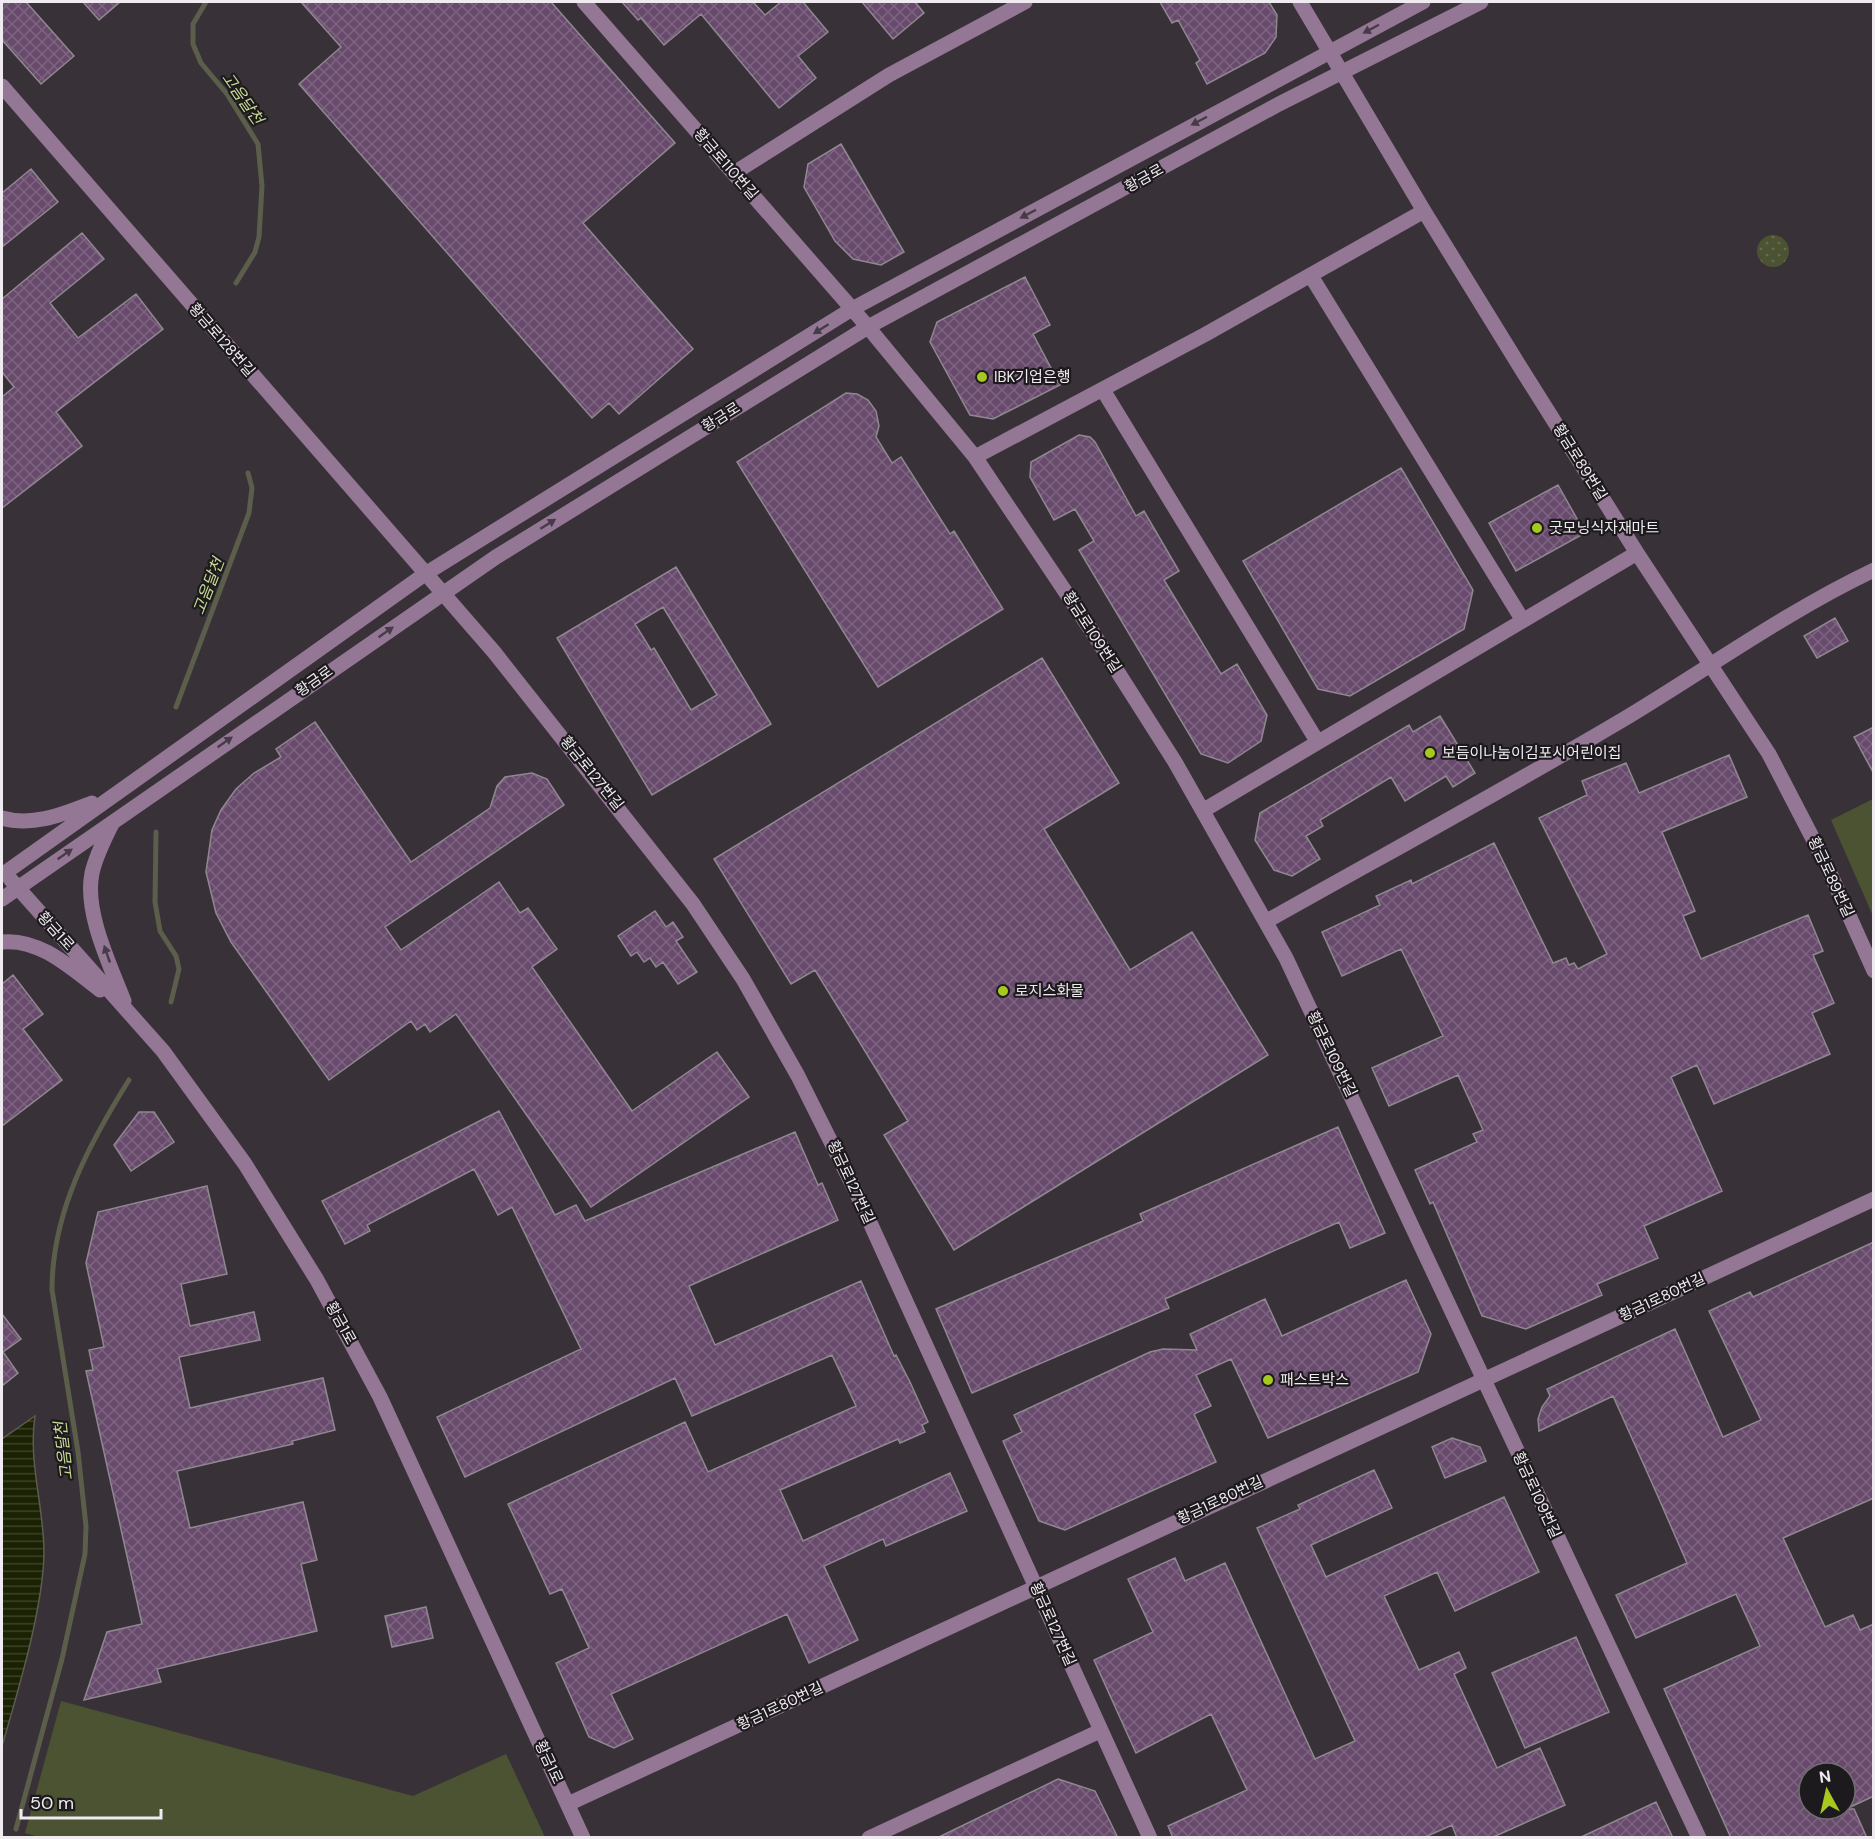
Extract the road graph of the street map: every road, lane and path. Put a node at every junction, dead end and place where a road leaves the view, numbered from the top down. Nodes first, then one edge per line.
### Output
1 (584, 2) edge
2 (1025, 2) edge
3 (1300, 2) edge
4 (1423, 2) edge
5 (1481, 2) edge
6 (1330, 52) junction
7 (1343, 71) junction
8 (2, 86) edge
9 (734, 173) junction
10 (1424, 211) junction
11 (1311, 276) junction
12 (852, 309) junction
13 (868, 327) junction
14 (1103, 390) junction
15 (975, 457) junction
16 (1637, 553) junction
17 (1874, 570) edge
18 (425, 574) junction
19 (441, 593) junction
20 (1522, 619) junction
21 (1711, 666) junction
22 (1317, 741) junction
23 (109, 797) junction
24 (1204, 810) junction
25 (2, 818) edge
26 (114, 820) junction
27 (3, 872) edge
28 (17, 887) junction
29 (2, 899) edge
30 (1267, 921) junction
31 (2, 942) edge
32 (1874, 971) edge
33 (127, 1010) junction
34 (1874, 1199) edge
35 (1483, 1380) junction
36 (1036, 1587) junction
37 (1101, 1731) junction
38 (568, 1804) junction
39 (583, 1838) edge
40 (869, 1838) edge
41 (1150, 1838) edge
42 (1699, 1838) edge

1 - 9 street, 황금로110번길
2 - 9 street
3 - 6 street
4 -> 6 street, 황금로
5 - 7 street, 황금로
6 - 7 street, 황금로89번길
6 -> 12 street, 황금로
7 - 10 street, 황금로89번길
7 - 13 street, 황금로
8 - 18 street, 황금로128번길
9 - 12 street, 황금로110번길
10 - 11 street
10 - 16 street, 황금로89번길
11 - 14 street
11 - 20 street
12 - 13 street, 황금로110번길
12 -> 18 street, 황금로
13 - 15 street, 황금로109번길
19 -> 13 street, 황금로
14 - 15 street
14 - 22 street
15 - 24 street, 황금로109번길
16 - 20 street
16 - 21 street, 황금로89번길
17 - 21 street
18 - 19 street, 황금로128번길
18 - 23 street, 황금로
26 -> 19 street, 황금로
19 - 36 street, 황금로127번길
20 - 22 street
21 - 30 street
21 - 32 street, 황금로89번길
22 - 24 street
23 - 25 street
23 - 27 street, 황금로
24 - 30 street, 황금로109번길
28 -> 26 street, 황금로
33 -> 26 street
27 - 28 street, 황금1로
28 - 29 street, 황금로
28 - 33 street, 황금1로
30 - 35 street, 황금로109번길
31 - 33 street
33 - 38 street, 황금1로
34 - 35 street, 황금1로80번길
35 - 36 street, 황금1로80번길
35 - 42 street, 황금로109번길
36 - 37 street, 황금로127번길
36 - 38 street, 황금1로80번길
37 - 40 street
37 - 41 street, 황금로127번길
38 - 39 street, 황금1로

